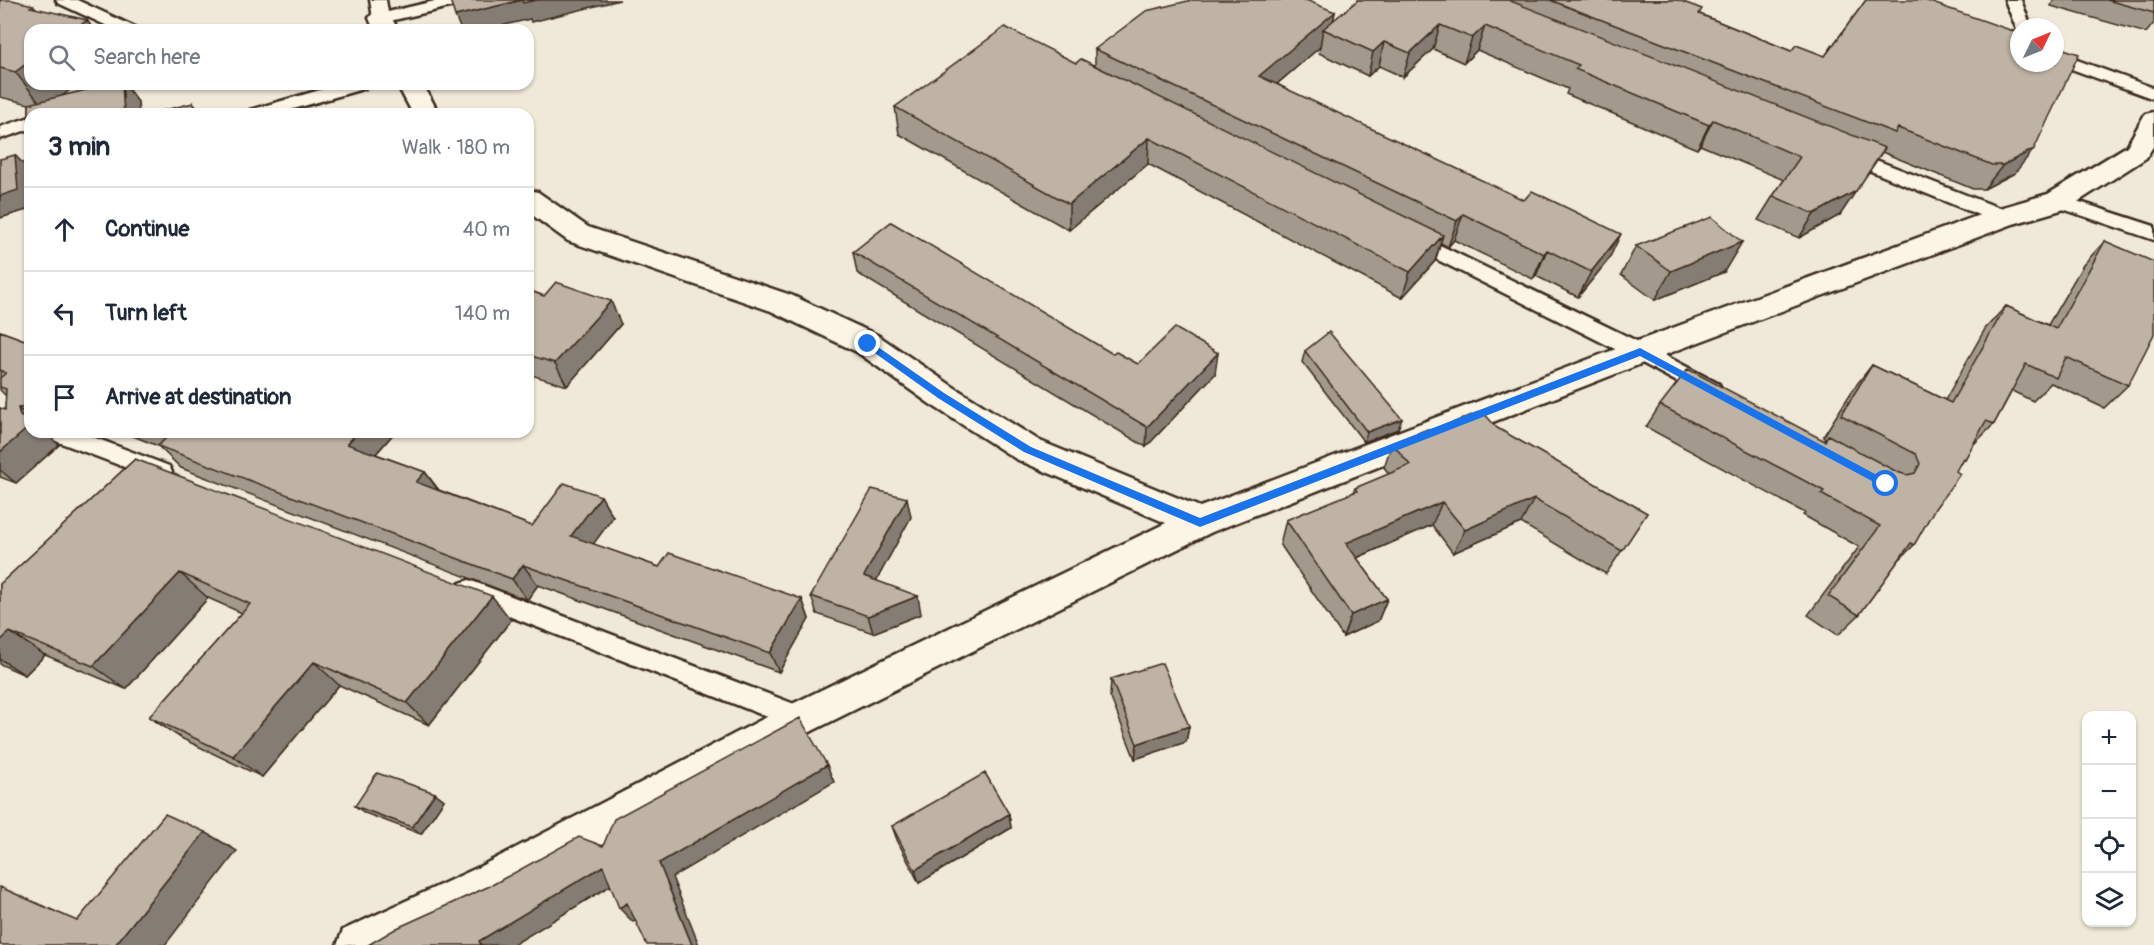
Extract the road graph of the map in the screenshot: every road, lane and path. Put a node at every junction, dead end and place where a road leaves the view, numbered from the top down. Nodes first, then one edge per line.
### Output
1 (64, 0) edge
2 (461, 0) edge
3 (2013, 0) edge
4 (382, 16) edge
5 (2020, 18) edge
6 (116, 24) edge
7 (2064, 60) edge
8 (339, 90) edge
9 (413, 90) edge
10 (2154, 94) edge
11 (277, 108) edge
12 (423, 108) edge
13 (2154, 120) edge
14 (24, 125) edge
15 (0, 133) edge
16 (1825, 146) edge
17 (2058, 201) junction
18 (534, 204) edge
19 (2002, 216) junction
20 (1397, 231) edge
21 (2154, 233) edge
22 (1640, 352) junction
23 (1732, 402) edge
24 (72, 438) edge
25 (178, 479) edge
26 (1200, 522) junction
27 (445, 581) edge
28 (801, 718) junction
29 (358, 945) edge

1 - 6 lane
2 - 4 lane
3 - 5 lane
7 - 10 lane
8 - 11 lane
9 - 12 street
13 - 17 street
14 - 15 lane
16 - 19 lane
17 - 19 street
17 - 21 lane
18 - 26 street
19 - 22 street
20 - 22 lane
22 - 23 lane
22 - 26 street
24 - 25 lane
26 - 28 street
27 - 28 lane
28 - 29 street

